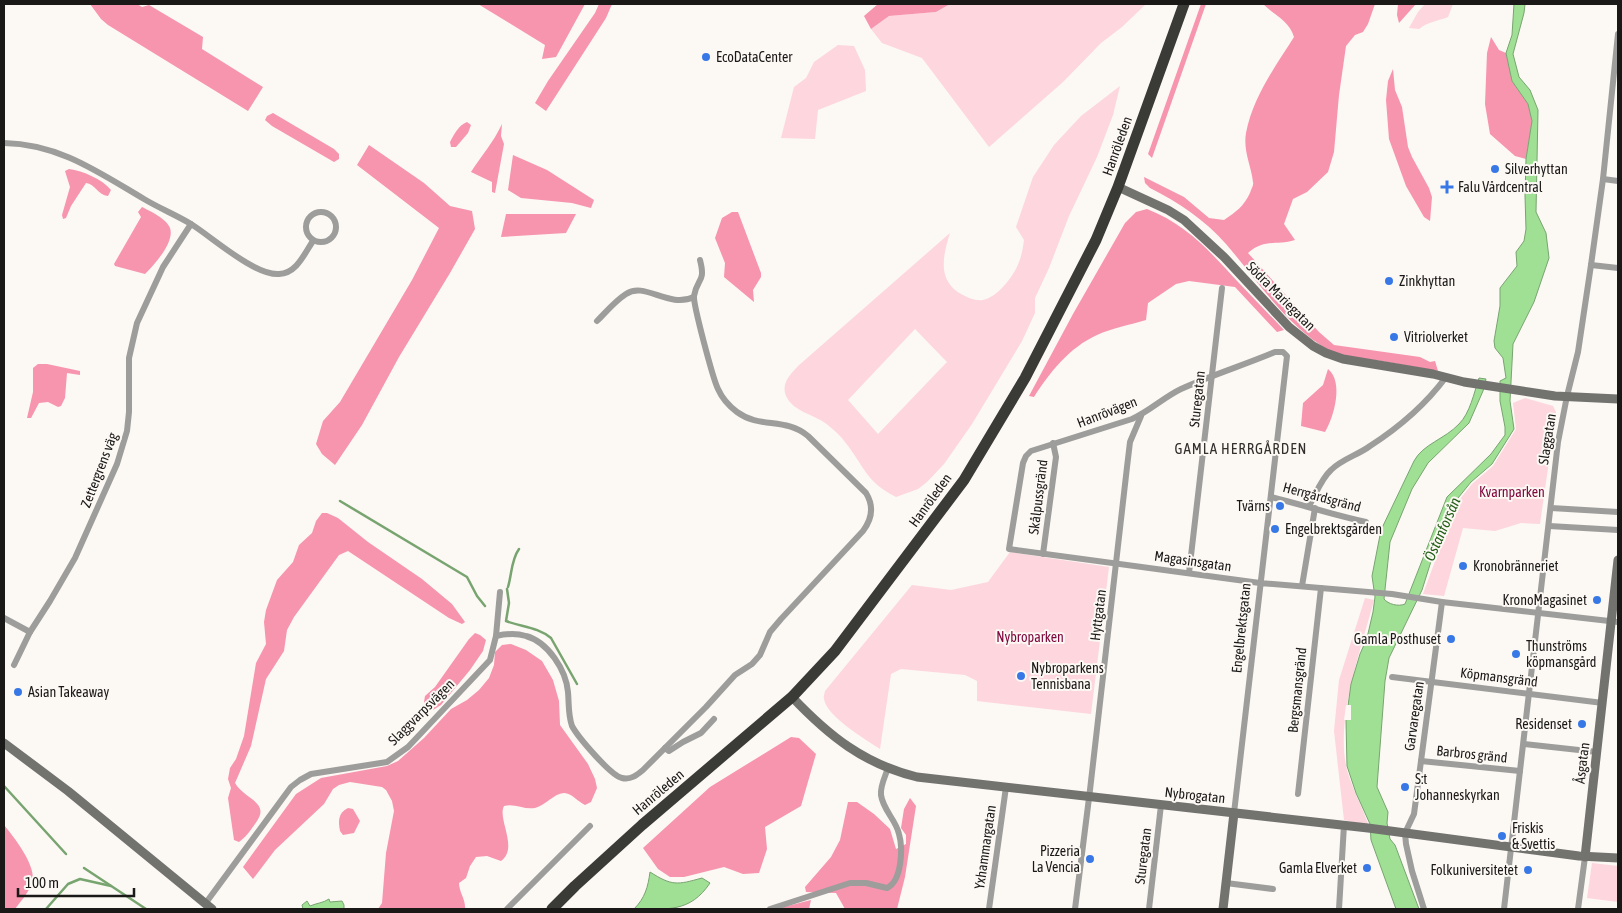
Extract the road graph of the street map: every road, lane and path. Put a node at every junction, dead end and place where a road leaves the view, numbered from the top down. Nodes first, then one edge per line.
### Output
1 (1184, 4) edge
2 (1618, 34) edge
3 (1615, 93) edge
4 (4, 143) edge
5 (1603, 179) junction
6 (1618, 181) edge
7 (1118, 187) junction
8 (190, 224) junction
9 (313, 240) junction
10 (700, 260) dead end
11 (1591, 265) junction
12 (1618, 268) edge
13 (1222, 288) dead end
14 (694, 297) junction
15 (597, 321) dead end
16 (1283, 352) joint
17 (1213, 375) junction
18 (1446, 377) junction
19 (1567, 396) junction
20 (1618, 399) edge
21 (1141, 415) junction
22 (1053, 443) junction
23 (1271, 497) junction
24 (1312, 507) junction
25 (1551, 508) junction
26 (1618, 512) edge
27 (1366, 522) dead end
28 (1549, 524) junction
29 (1618, 530) edge
30 (1009, 549) joint
31 (1043, 554) junction
32 (1618, 560) edge
33 (1117, 563) junction
34 (1189, 573) junction
35 (1260, 583) junction
36 (1302, 586) junction
37 (1321, 588) junction
38 (500, 592) dead end
39 (1442, 602) junction
40 (1539, 612) junction
41 (4, 618) edge
42 (1615, 622) edge
43 (30, 632) junction
44 (496, 636) junction
45 (14, 665) dead end
46 (1392, 678) dead end
47 (1432, 682) junction
48 (1529, 694) junction
49 (792, 698) junction
50 (1603, 703) junction
51 (714, 719) dead end
52 (4, 743) edge
53 (1524, 744) junction
54 (665, 748) junction
55 (1597, 752) junction
56 (1421, 761) junction
57 (888, 768) junction
58 (1520, 771) junction
59 (1006, 787) junction
60 (1298, 794) dead end
61 (1089, 797) junction
62 (1162, 805) junction
63 (1234, 813) junction
64 (1344, 825) junction
65 (590, 826) dead end
66 (1405, 833) junction
67 (1512, 848) junction
68 (1585, 857) junction
69 (1618, 858) edge
70 (1226, 883) junction
71 (1273, 889) dead end
72 (209, 906) edge
73 (508, 909) edge
74 (552, 909) edge
75 (770, 909) edge
76 (989, 909) edge
77 (1075, 909) edge
78 (1148, 909) edge
79 (1223, 909) edge
80 (1339, 909) edge
81 (1424, 909) edge
82 (1504, 909) edge
83 (1578, 909) edge

1 - 7 highway, Hanröleden
2 - 3 street, Slaggatan
3 - 5 street, Slaggatan
4 - 8 street
5 - 6 street
5 - 11 street, Slaggatan
7 - 18 street, Södra Mariegatan
7 - 49 highway, Hanröleden
8 - 9 street
8 - 43 street, Zettergrens väg
9 - 9 street
10 - 14 street
11 - 12 street
11 - 19 street, Slaggatan
13 - 17 street, Sturegatan
14 - 15 street
14 - 54 street
16 - 17 street, Hanrövägen
16 - 23 street, Engelbrektsgatan
17 - 21 street, Hanrövägen
17 - 34 street, Sturegatan
18 - 19 street, Södra Mariegatan
18 - 24 street
19 - 20 street
19 - 25 street, Slaggatan
21 - 22 street, Hanrövägen
21 - 33 street, Hyttgatan
22 - 30 street, Hanrövägen
22 - 31 street, Skålpussgränd
23 - 24 street, Herrgårdsgränd
23 - 35 street, Engelbrektsgatan
24 - 27 street, Herrgårdsgränd
24 - 36 street
25 - 26 street
25 - 28 street, Slaggatan
28 - 29 street
28 - 40 street, Slaggatan
30 - 31 street, Magasinsgatan
31 - 33 street, Magasinsgatan
32 - 42 street, Åsgatan
33 - 34 street, Magasinsgatan
33 - 61 street, Hyttgatan
34 - 35 street, Magasinsgatan
35 - 36 street, Magasinsgatan
35 - 63 street, Engelbrektsgatan
36 - 37 street, Magasinsgatan
37 - 39 street, Magasinsgatan
37 - 60 street, Bergsmansgränd
38 - 44 street, Slaggvarpsvägen
39 - 40 street
39 - 47 street, Garvaregatan
40 - 42 street
40 - 48 street, Slaggatan
41 - 43 street
42 - 50 street, Åsgatan
43 - 45 street, Zettergrens väg
44 - 54 street
44 - 72 street, Slaggvarpsvägen
46 - 47 street, Köpmansgränd
47 - 48 street, Köpmansgränd
47 - 56 street, Garvaregatan
48 - 50 street, Köpmansgränd
48 - 53 street, Slaggatan
49 - 57 street, Nybrogatan
49 - 74 highway, Hanröleden
50 - 55 street, Åsgatan
51 - 54 street
52 - 72 street
53 - 55 street
53 - 55 street
53 - 58 street, Slaggatan
55 - 68 street, Åsgatan
56 - 58 street, Barbros gränd
56 - 66 street, Garvaregatan
57 - 59 street, Nybrogatan
57 - 75 street
58 - 67 street, Slaggatan
59 - 61 street, Nybrogatan
59 - 76 street, Yxhammargatan
61 - 62 street, Nybrogatan
61 - 77 street, Hyttgatan
62 - 63 street, Nybrogatan
62 - 78 street, Sturegatan
63 - 64 street, Nybrogatan
63 - 70 street, Engelbrektsgatan
64 - 66 street, Nybrogatan
64 - 80 street
65 - 73 street
66 - 67 street, Nybrogatan
66 - 81 street
67 - 68 street, Nybrogatan
67 - 82 street, Slaggatan
68 - 69 street, Nybrogatan
68 - 83 street, Åsgatan
70 - 71 street
70 - 79 street, Engelbrektsgatan

